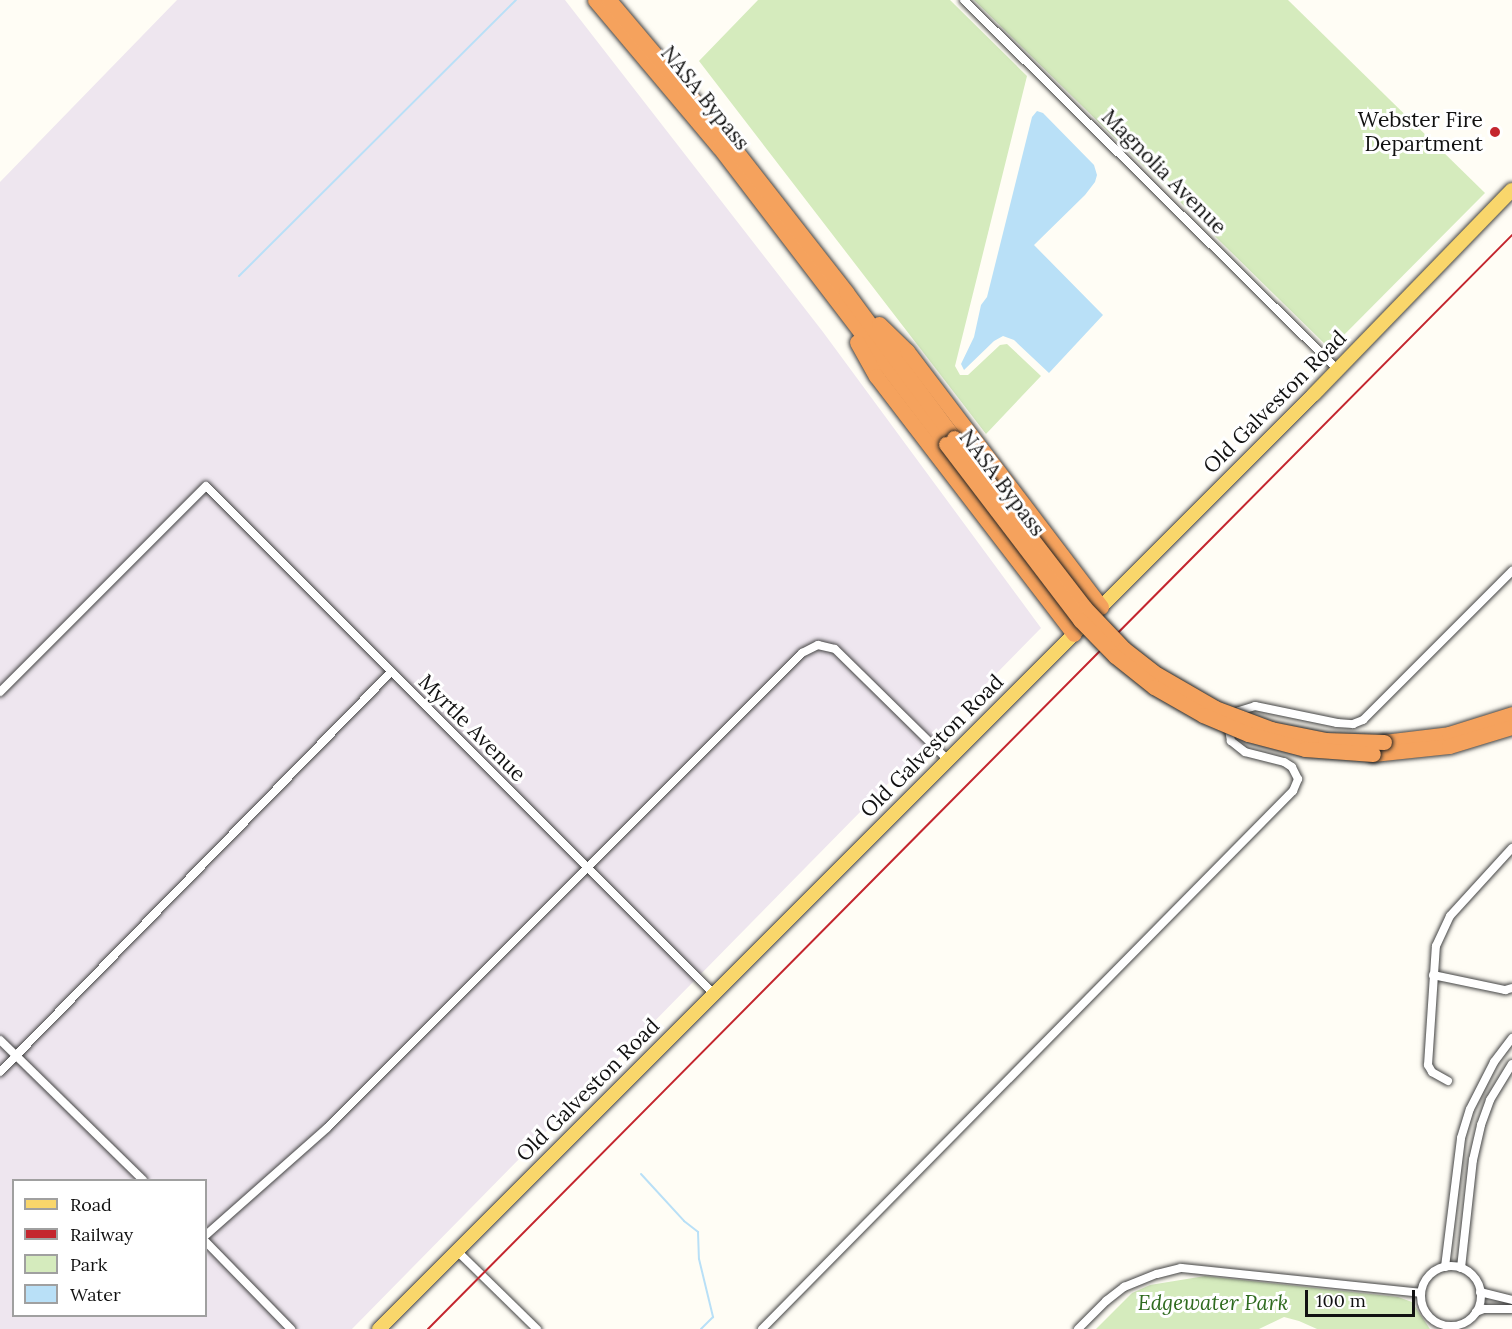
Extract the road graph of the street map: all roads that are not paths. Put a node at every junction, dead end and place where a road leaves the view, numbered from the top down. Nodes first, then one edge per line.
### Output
1 (595, 0) edge
2 (609, 0) edge
3 (964, 0) edge
4 (1512, 190) edge
5 (846, 292) junction
6 (830, 295) junction
7 (1338, 370) junction
8 (950, 441) junction
9 (1025, 505) junction
10 (996, 535) junction
11 (1512, 571) edge
12 (1101, 607) junction
13 (1074, 634) junction
14 (391, 672) junction
15 (0, 692) edge
16 (1512, 714) edge
17 (1512, 727) edge
18 (948, 760) junction
19 (1512, 848) edge
20 (586, 869) junction
21 (1433, 975) junction
22 (1511, 988) edge
23 (714, 994) junction
24 (1512, 1038) edge
25 (0, 1040) edge
26 (15, 1055) junction
27 (1512, 1064) edge
28 (0, 1072) edge
29 (1448, 1080) dead end
30 (142, 1179) edge
31 (1454, 1192) junction
32 (1469, 1193) junction
33 (207, 1234) edge
34 (207, 1243) edge
35 (457, 1251) junction
36 (1445, 1267) junction
37 (1461, 1268) junction
38 (1480, 1292) junction
39 (1421, 1293) junction
40 (1512, 1300) edge
41 (1512, 1310) edge
42 (1476, 1312) junction
43 (1439, 1326) edge
44 (1452, 1328) edge
45 (291, 1329) edge
46 (379, 1329) edge
47 (537, 1329) edge
48 (762, 1329) edge
49 (1078, 1329) edge

1 - 6 highway, NASA Bypass
2 - 5 highway, NASA Bypass
3 - 7 street, Magnolia Avenue
4 - 7 main road, Old Galveston Road
5 - 8 highway, NASA Bypass
5 - 9 highway
6 - 8 highway, NASA Bypass
6 - 10 highway
7 - 12 main road, Old Galveston Road
8 - 16 highway, NASA Bypass, bridge
8 - 17 highway, NASA Bypass, bridge
9 - 10 highway
9 - 12 highway
10 - 13 highway
11 - 48 street
12 - 13 main road, Old Galveston Road
13 - 18 main road, Old Galveston Road
14 - 15 street, Myrtle Avenue
14 - 20 street, Myrtle Avenue
14 - 26 street
18 - 20 street
18 - 23 main road, Old Galveston Road
19 - 21 street
20 - 23 street, Myrtle Avenue
20 - 33 street
21 - 22 street
21 - 29 street
23 - 35 main road, Old Galveston Road
24 - 31 street
25 - 26 street
26 - 28 street
26 - 30 street
27 - 32 street
31 - 32 street
31 - 36 street
32 - 37 street
34 - 45 street
35 - 46 main road, Old Galveston Road
35 - 47 street
36 - 37 street
36 - 39 street
37 - 38 street
38 - 40 street
38 - 42 street
39 - 43 street
39 - 49 street
41 - 42 street
42 - 44 street
43 - 44 street

